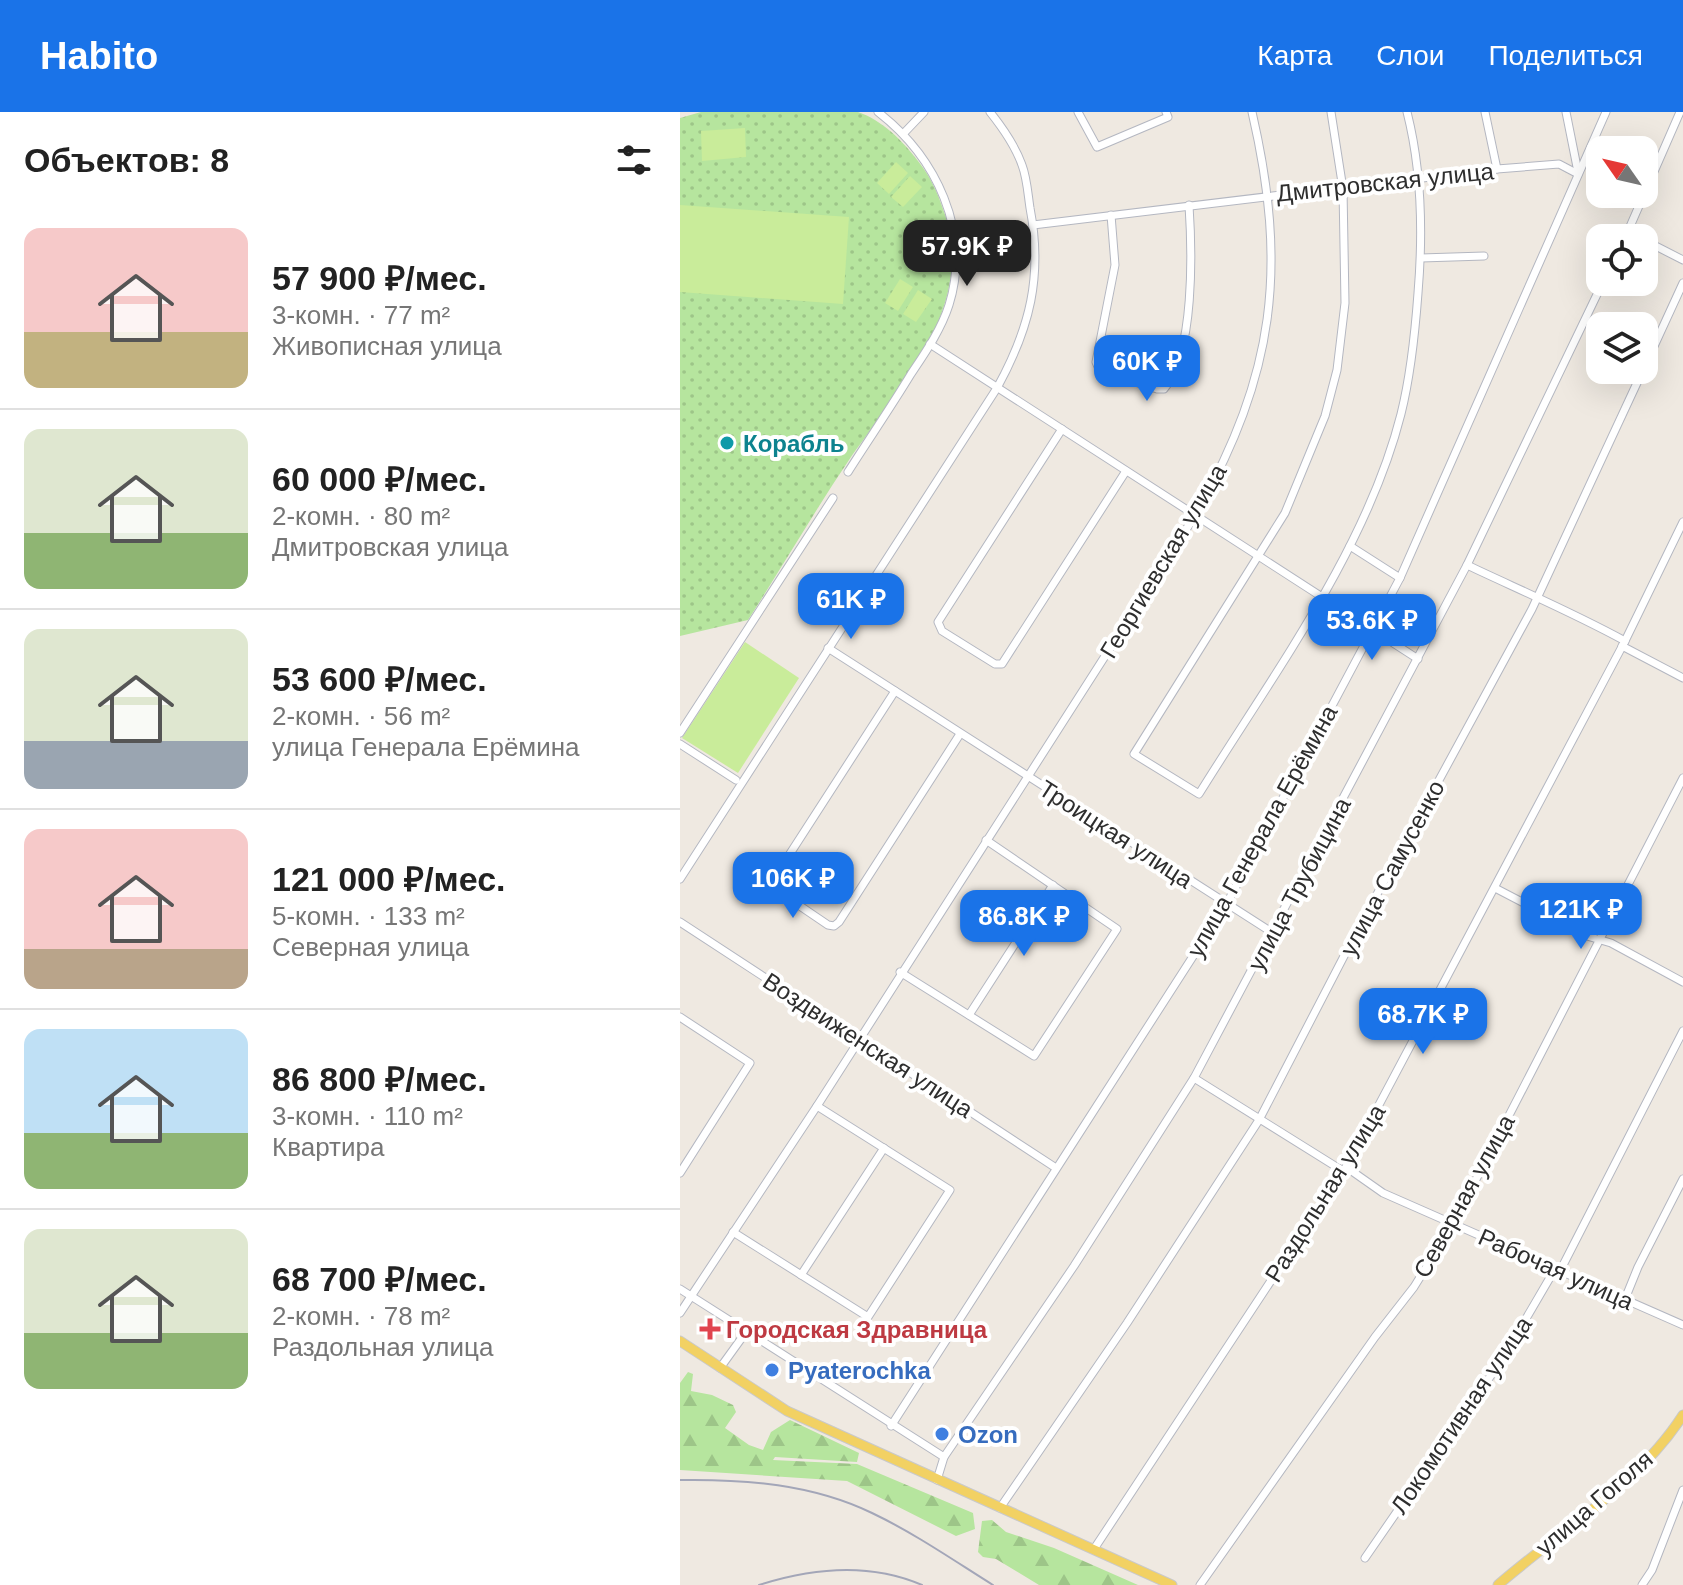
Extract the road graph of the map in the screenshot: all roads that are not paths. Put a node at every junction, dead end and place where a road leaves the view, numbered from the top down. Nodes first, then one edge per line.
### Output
1 (878, 112) edge
2 (924, 112) edge
3 (990, 112) edge
4 (1078, 112) edge
5 (1166, 112) edge
6 (1252, 112) edge
7 (1331, 112) edge
8 (1407, 112) edge
9 (1485, 112) edge
10 (1566, 112) edge
11 (1606, 112) edge
12 (1680, 112) edge
13 (904, 133) junction
14 (1574, 153) junction
15 (1559, 164) junction
16 (1497, 169) junction
17 (1578, 174) junction
18 (1419, 177) junction
19 (1343, 189) junction
20 (1267, 195) junction
21 (1189, 205) junction
22 (1111, 215) junction
23 (1631, 224) edge
24 (1033, 225) junction
25 (1658, 247) edge
26 (1484, 256) dead end
27 (1421, 258) junction
28 (1683, 260) edge
29 (1683, 283) edge
30 (1596, 296) edge
31 (1658, 337) edge
32 (930, 344) junction
33 (1636, 384) edge
34 (997, 388) junction
35 (1062, 429) junction
36 (1126, 471) junction
37 (848, 472) dead end
38 (833, 498) dead end
39 (1196, 514) junction
40 (1683, 522) edge
41 (1350, 546) junction
42 (1259, 556) junction
43 (1467, 565) junction
44 (1400, 578) junction
45 (1322, 596) junction
46 (1536, 598) junction
47 (1373, 628) junction
48 (1623, 644) junction
49 (828, 648) junction
50 (1418, 659) junction
51 (1683, 678) edge
52 (895, 691) junction
53 (680, 733) edge
54 (960, 734) junction
55 (680, 744) edge
56 (1028, 777) junction
57 (1683, 778) edge
58 (736, 780) dead end
59 (986, 840) junction
60 (680, 879) edge
61 (1053, 885) junction
62 (1495, 888) junction
63 (1226, 905) junction
64 (680, 922) edge
65 (1273, 933) junction
66 (1600, 941) junction
67 (900, 972) junction
68 (1683, 982) edge
69 (969, 1015) junction
70 (683, 1019) edge
71 (680, 1030) edge
72 (1683, 1031) edge
73 (858, 1038) junction
74 (1194, 1078) junction
75 (817, 1106) junction
76 (1259, 1120) junction
77 (884, 1148) junction
78 (1056, 1168) junction
79 (1345, 1169) junction
80 (680, 1173) edge
81 (1683, 1179) edge
82 (1453, 1224) junction
83 (733, 1232) junction
84 (1558, 1270) junction
85 (801, 1275) junction
86 (680, 1289) edge
87 (691, 1296) junction
88 (1625, 1299) junction
89 (680, 1313) edge
90 (1683, 1325) edge
91 (746, 1332) junction
92 (680, 1341) edge
93 (720, 1368) junction
94 (1683, 1415) edge
95 (891, 1426) junction
96 (944, 1457) junction
97 (937, 1480) junction
98 (1683, 1490) edge
99 (1000, 1508) junction
100 (1094, 1549) junction
101 (1365, 1558) dead end
102 (1172, 1585) edge
103 (1200, 1585) edge
104 (1498, 1585) edge
105 (1642, 1585) edge

1 - 13 street
2 - 13 street
3 - 24 street
4 - 5 street
6 - 20 street, Георгиевская улица
7 - 19 street
8 - 18 street
9 - 16 street
10 - 14 street
11 - 17 street, улица Генерала Ерёмина
12 - 23 street
13 - 32 street
14 - 15 street
14 - 17 street
15 - 16 street, Дмитровская улица
15 - 17 street
16 - 18 street, Дмитровская улица
17 - 44 street, улица Генерала Ерёмина
18 - 19 street, Дмитровская улица
18 - 27 street
19 - 20 street, Дмитровская улица
19 - 42 street
20 - 21 street, Дмитровская улица
20 - 39 street, Георгиевская улица
21 - 22 street, Дмитровская улица
21 - 22 street
22 - 24 street, Дмитровская улица
24 - 34 street
25 - 28 street
26 - 27 street
27 - 41 street
29 - 31 street, улица Самусенко
30 - 43 street, улица Трубицина
32 - 34 street
32 - 37 street
33 - 46 street, улица Самусенко
34 - 35 street
34 - 49 street
35 - 36 street
35 - 36 street
36 - 39 street
38 - 53 street
39 - 42 street
39 - 56 street, Георгиевская улица
40 - 48 street, Раздольная улица
41 - 44 street
41 - 45 street
42 - 45 street
42 - 45 street
43 - 46 street
43 - 50 street, улица Трубицина
44 - 47 street, улица Генерала Ерёмина
45 - 47 street
46 - 48 street
46 - 76 street, улица Самусенко
47 - 50 street
47 - 63 street, улица Генерала Ерёмина
48 - 51 street
48 - 62 street, Раздольная улица
49 - 52 street, Троицкая улица
49 - 60 street
50 - 65 street, улица Трубицина
52 - 54 street, Троицкая улица
52 - 54 street
54 - 56 street, Троицкая улица
55 - 58 street
56 - 59 street, Георгиевская улица
56 - 63 street, Троицкая улица
57 - 66 street, Северная улица
59 - 61 street
59 - 67 street, Георгиевская улица
61 - 69 street
61 - 69 street
62 - 66 street
62 - 79 street, Раздольная улица
63 - 65 street, Троицкая улица
63 - 78 street, улица Генерала Ерёмина
64 - 73 street, Воздвиженская улица
65 - 74 street, улица Трубицина
66 - 68 street
66 - 82 street, Северная улица
67 - 69 street
67 - 73 street, Георгиевская улица
70 - 71 street
70 - 80 street
72 - 84 street, Локомотивная улица
73 - 75 street, Георгиевская улица
73 - 78 street, Воздвиженская улица
74 - 76 street, Рабочая улица
74 - 96 street, улица Трубицина
75 - 77 street
75 - 83 street, Георгиевская улица
76 - 79 street, Рабочая улица
76 - 99 street, улица Самусенко
77 - 85 street
77 - 85 street
78 - 95 street, улица Генерала Ерёмина
79 - 82 street, Рабочая улица
79 - 100 street, Раздольная улица
81 - 88 street
82 - 84 street, Рабочая улица
82 - 103 street, Северная улица
83 - 85 street
83 - 87 street, Георгиевская улица
84 - 88 street, Рабочая улица
84 - 101 street, Локомотивная улица
86 - 87 street
87 - 89 street, Георгиевская улица
87 - 91 street
88 - 90 street, Рабочая улица
91 - 93 street
91 - 95 street
92 - 93 main road
93 - 97 main road
94 - 104 main road, улица Гоголя
95 - 96 street
96 - 97 street, улица Трубицина
97 - 99 main road
98 - 105 street
99 - 100 main road
100 - 102 main road

